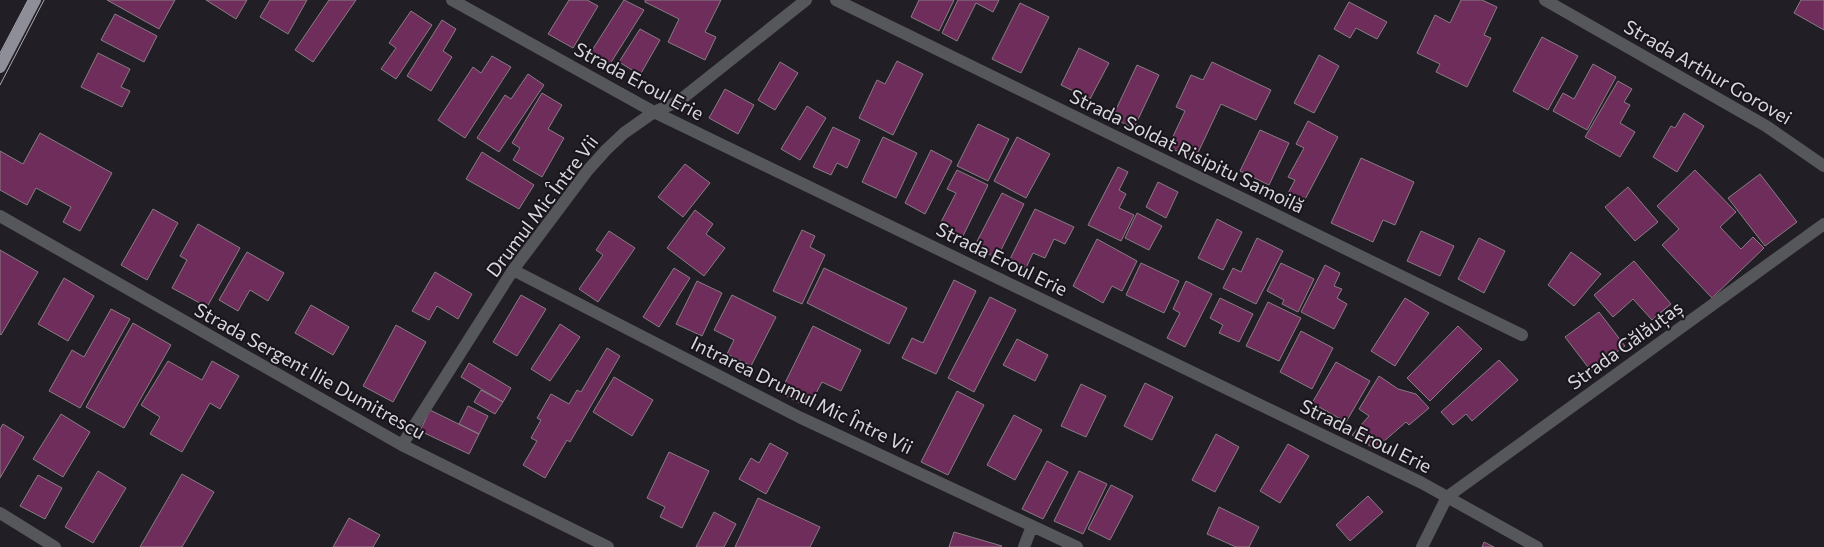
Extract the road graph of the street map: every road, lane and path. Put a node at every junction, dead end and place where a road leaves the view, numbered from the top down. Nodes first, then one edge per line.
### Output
1 (35, 0) edge
2 (452, 0) edge
3 (806, 0) edge
4 (836, 0) edge
5 (1545, 0) edge
6 (0, 67) edge
7 (654, 112) junction
8 (1824, 166) edge
9 (0, 216) edge
10 (1824, 224) edge
11 (514, 270) junction
12 (1522, 335) dead end
13 (402, 445) junction
14 (1448, 497) junction
15 (0, 513) edge
16 (1032, 526) junction
17 (55, 547) edge
18 (608, 547) edge
19 (1024, 547) edge
20 (1077, 547) edge
21 (1422, 547) edge
22 (1537, 547) edge

1 - 6 main road
2 - 7 street, Strada Eroul Erie
3 - 7 street, Drumul Mic Între Vii
4 - 12 street, Strada Soldat Risipitu Samoilă
5 - 8 street, Strada Arthur Gorovei
7 - 11 street, Drumul Mic Între Vii
7 - 14 street, Strada Eroul Erie
9 - 13 street, Strada Sergent Ilie Dumitrescu
10 - 14 street, Strada Gălăuțaș
11 - 13 street, Drumul Mic Între Vii
11 - 16 street, Intrarea Drumul Mic Între Vii
13 - 18 street, Strada Sergent Ilie Dumitrescu
14 - 21 street
14 - 22 street, Strada Eroul Erie
15 - 17 street
16 - 19 street
16 - 20 street, Intrarea Drumul Mic Între Vii

